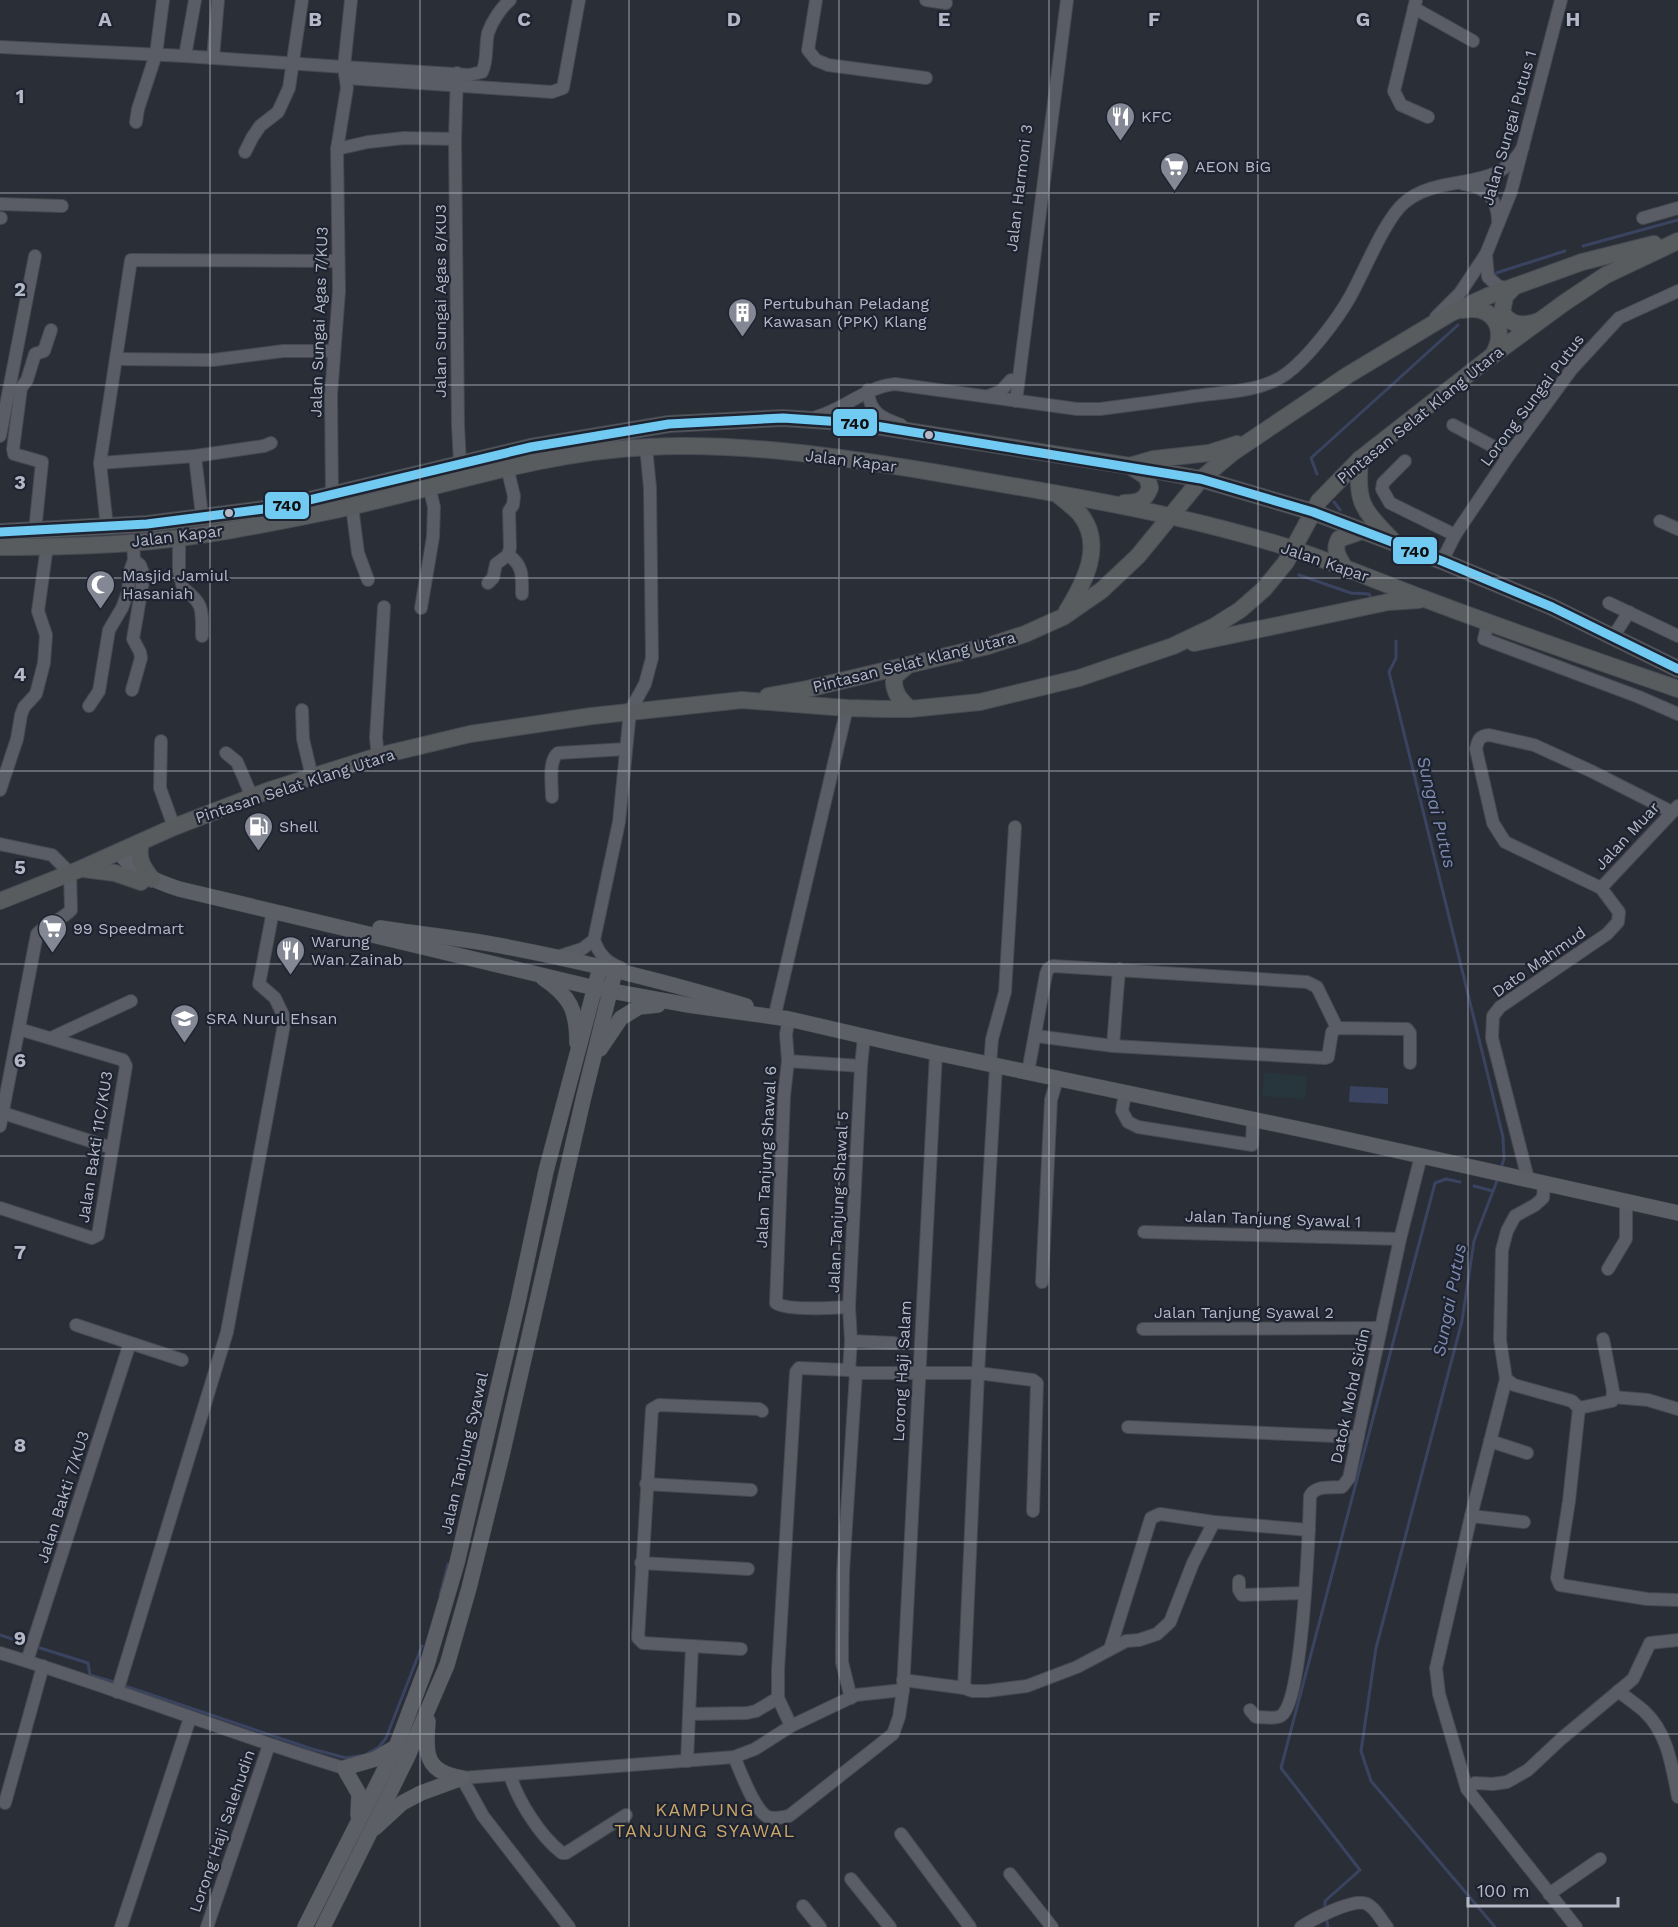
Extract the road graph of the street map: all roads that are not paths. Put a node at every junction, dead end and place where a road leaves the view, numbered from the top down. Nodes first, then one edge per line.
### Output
1 (163, 0) edge
2 (195, 0) edge
3 (218, 0) edge
4 (302, 0) edge
5 (351, 0) edge
6 (510, 0) edge
7 (579, 0) edge
8 (816, 0) edge
9 (926, 0) edge
10 (1059, 0) edge
11 (1067, 0) edge
12 (1561, 0) edge
13 (946, 3) dead end
14 (1415, 4) edge
15 (1473, 41) dead end
16 (0, 47) edge
17 (156, 54) junction
18 (185, 56) junction
19 (213, 58) junction
20 (293, 63) junction
21 (345, 73) junction
22 (926, 78) dead end
23 (457, 79) junction
24 (1428, 117) dead end
25 (136, 122) dead end
26 (455, 139) junction
27 (1523, 147) junction
28 (338, 149) junction
29 (245, 152) dead end
30 (1450, 184) junction
31 (0, 204) edge
32 (62, 206) dead end
33 (1678, 208) edge
34 (1643, 218) dead end
35 (1497, 228) junction
36 (1678, 240) edge
37 (1486, 254) junction
38 (35, 256) dead end
39 (337, 261) junction
40 (1510, 287) junction
41 (1678, 291) edge
42 (1450, 313) junction
43 (1543, 320) junction
44 (1427, 327) junction
45 (51, 330) dead end
46 (334, 351) junction
47 (1493, 355) junction
48 (116, 359) junction
49 (1015, 378) junction
50 (868, 390) junction
51 (986, 396) junction
52 (1012, 400) junction
53 (1036, 404) junction
54 (811, 418) junction
55 (1453, 425) dead end
56 (920, 433) junction
57 (0, 436) edge
58 (1250, 440) junction
59 (271, 443) dead end
60 (646, 447) junction
61 (1509, 455) junction
62 (195, 456) junction
63 (1360, 459) junction
64 (1405, 460) dead end
65 (100, 463) junction
66 (460, 463) junction
67 (1130, 466) junction
68 (507, 467) junction
69 (1201, 479) junction
70 (429, 486) junction
71 (1057, 494) junction
72 (332, 496) junction
73 (1106, 503) junction
74 (352, 506) junction
75 (1313, 512) junction
76 (202, 516) junction
77 (1172, 516) junction
78 (1660, 521) dead end
79 (107, 527) junction
80 (1678, 529) edge
81 (35, 531) junction
82 (1362, 531) junction
83 (0, 532) edge
84 (1455, 534) junction
85 (179, 538) junction
86 (1396, 544) junction
87 (47, 546) junction
88 (0, 547) edge
89 (1293, 549) junction
90 (134, 551) junction
91 (508, 555) junction
92 (1442, 561) junction
93 (1344, 567) junction
94 (368, 580) dead end
95 (488, 584) dead end
96 (522, 594) dead end
97 (1426, 600) junction
98 (1609, 603) dead end
99 (384, 607) dead end
100 (421, 609) dead end
101 (1629, 612) junction
102 (1063, 617) junction
103 (1488, 622) junction
104 (202, 636) dead end
105 (1678, 636) edge
106 (1612, 637) junction
107 (1173, 646) junction
108 (909, 664) junction
109 (1678, 669) edge
110 (1678, 689) edge
111 (132, 690) dead end
112 (746, 700) junction
113 (88, 706) dead end
114 (847, 708) junction
115 (910, 709) junction
116 (302, 710) dead end
117 (630, 711) junction
118 (1678, 714) edge
119 (160, 741) dead end
120 (626, 749) junction
121 (226, 753) dead end
122 (378, 756) junction
123 (312, 777) junction
124 (0, 790) edge
125 (252, 797) junction
126 (552, 797) dead end
127 (1675, 809) edge
128 (174, 827) junction
129 (1015, 827) dead end
130 (141, 842) junction
131 (0, 844) edge
132 (116, 853) junction
133 (75, 871) junction
134 (147, 880) junction
135 (1600, 888) junction
136 (0, 901) edge
137 (280, 913) junction
138 (594, 940) junction
139 (555, 958) junction
140 (600, 968) junction
141 (1119, 969) junction
142 (615, 971) junction
143 (534, 972) junction
144 (652, 980) junction
145 (602, 990) junction
146 (131, 1001) dead end
147 (688, 1005) junction
148 (782, 1017) junction
149 (1337, 1028) junction
150 (19, 1029) junction
151 (1036, 1036) junction
152 (864, 1037) junction
153 (51, 1038) junction
154 (1113, 1046) junction
155 (936, 1053) junction
156 (788, 1061) junction
157 (593, 1062) junction
158 (1410, 1062) dead end
159 (576, 1064) junction
160 (993, 1065) junction
161 (861, 1066) junction
162 (1028, 1072) junction
163 (1057, 1079) junction
164 (1125, 1093) junction
165 (3, 1113) junction
166 (1253, 1120) junction
167 (0, 1126) edge
168 (112, 1148) junction
169 (1421, 1156) junction
170 (1528, 1179) junction
171 (1544, 1183) junction
172 (1626, 1202) junction
173 (0, 1208) edge
174 (1678, 1213) edge
175 (1144, 1232) dead end
176 (1400, 1239) junction
177 (1608, 1269) dead end
178 (1042, 1282) dead end
179 (849, 1307) junction
180 (76, 1324) dead end
181 (1382, 1328) junction
182 (1143, 1329) dead end
183 (1603, 1339) dead end
184 (851, 1341) junction
185 (130, 1343) junction
186 (894, 1343) dead end
187 (182, 1360) dead end
188 (853, 1371) junction
189 (918, 1371) junction
190 (978, 1373) junction
191 (1506, 1379) junction
192 (1613, 1397) junction
193 (1579, 1408) junction
194 (1678, 1409) edge
195 (762, 1411) dead end
196 (1128, 1426) dead end
197 (1358, 1437) junction
198 (1490, 1441) junction
199 (1527, 1453) dead end
200 (646, 1484) junction
201 (751, 1490) dead end
202 (1033, 1510) dead end
203 (1471, 1516) junction
204 (1214, 1522) junction
205 (1524, 1522) dead end
206 (1309, 1530) junction
207 (642, 1563) junction
208 (748, 1569) dead end
209 (1239, 1581) dead end
210 (1305, 1593) junction
211 (1678, 1600) edge
212 (1678, 1640) edge
213 (692, 1646) junction
214 (741, 1649) dead end
215 (1110, 1649) junction
216 (0, 1653) edge
217 (27, 1661) junction
218 (43, 1666) junction
219 (903, 1685) junction
220 (964, 1688) junction
221 (1618, 1691) junction
222 (117, 1692) junction
223 (778, 1698) junction
224 (850, 1698) junction
225 (429, 1706) junction
226 (1250, 1710) dead end
227 (690, 1714) junction
228 (190, 1718) junction
229 (791, 1726) junction
230 (269, 1745) junction
231 (396, 1747) junction
232 (734, 1758) junction
233 (687, 1761) junction
234 (344, 1768) junction
235 (510, 1774) junction
236 (462, 1778) junction
237 (1467, 1789) junction
238 (1678, 1797) edge
239 (4, 1803) dead end
240 (626, 1815) dead end
241 (357, 1821) junction
242 (901, 1834) dead end
243 (368, 1835) junction
244 (1600, 1859) dead end
245 (1010, 1874) dead end
246 (851, 1879) dead end
247 (1549, 1894) junction
248 (803, 1906) dead end
249 (121, 1927) edge
250 (207, 1927) edge
251 (305, 1927) edge
252 (323, 1927) edge
253 (569, 1927) edge
254 (820, 1927) edge
255 (890, 1927) edge
256 (970, 1927) edge
257 (1052, 1927) edge
258 (1301, 1927) edge
259 (1387, 1927) edge
260 (1576, 1927) edge

1 - 17 street
2 - 18 street
3 - 19 street
4 - 20 street
5 - 21 street, Jalan Sungai Agas 7/KU3
6 - 23 street
7 - 23 street
8 - 22 street
9 - 13 street
10 - 49 street, Jalan Harmoni 3
11 - 49 street, Jalan Harmoni 3
12 - 27 street, Jalan Sungai Putus 1
14 - 15 street
14 - 24 street
16 - 17 street
17 - 18 street
17 - 25 street
18 - 19 street
19 - 20 street
20 - 21 street
20 - 29 street
21 - 23 street
21 - 28 street, Jalan Sungai Agas 7/KU3
23 - 26 street, Jalan Sungai Agas 8/KU3
26 - 28 street
26 - 66 street, Jalan Sungai Agas 8/KU3
27 - 30 street
27 - 35 street, Jalan Sungai Putus 1
28 - 39 street, Jalan Sungai Agas 7/KU3
30 - 35 street
30 - 53 street
31 - 32 street
33 - 34 street
35 - 37 street, Jalan Sungai Putus 1
36 - 40 highway, Pintasan Selat Klang Utara
36 - 43 highway, Pintasan Selat Klang Utara
37 - 40 street
37 - 44 street, Jalan Sungai Putus 1
38 - 57 street
39 - 46 street, Jalan Sungai Agas 7/KU3
39 - 48 street
40 - 42 highway, Pintasan Selat Klang Utara
40 - 43 highway
41 - 61 street, Lorong Sungai Putus
42 - 44 highway, Pintasan Selat Klang Utara
42 - 47 highway
43 - 47 highway, Pintasan Selat Klang Utara
44 - 58 highway, Pintasan Selat Klang Utara
45 - 81 street
46 - 48 street
46 - 72 street, Jalan Sungai Agas 7/KU3
47 - 63 highway, Pintasan Selat Klang Utara
48 - 65 street
49 - 51 street
49 - 52 street, Jalan Harmoni 3
49 - 53 street
50 - 51 street
50 - 54 street
50 - 56 street
51 - 52 street
52 - 53 street
54 - 56 highway, Jalan Kapar
54 - 66 highway, Jalan Kapar
55 - 61 street
56 - 67 highway, Jalan Kapar
58 - 67 highway
58 - 69 highway, Pintasan Selat Klang Utara
59 - 62 street
60 - 68 highway, Jalan Kapar
60 - 71 highway, Jalan Kapar
60 - 117 street
61 - 84 street, Lorong Sungai Putus
62 - 65 street
62 - 76 street
63 - 75 highway, Pintasan Selat Klang Utara
63 - 86 highway
64 - 84 street
65 - 79 street
66 - 72 highway, Jalan Kapar
67 - 69 highway, Jalan Kapar
67 - 73 highway
68 - 70 highway, Jalan Kapar
68 - 91 street
69 - 75 highway, Jalan Kapar
69 - 77 highway, Pintasan Selat Klang Utara
70 - 74 highway, Jalan Kapar
70 - 100 street
71 - 73 highway, Jalan Kapar
71 - 102 highway
72 - 76 highway, Jalan Kapar
73 - 77 highway, Jalan Kapar
74 - 85 highway, Jalan Kapar
74 - 94 street
75 - 82 highway, Jalan Kapar
75 - 89 highway, Pintasan Selat Klang Utara
76 - 79 highway, Jalan Kapar
77 - 89 highway, Jalan Kapar
77 - 102 highway, Pintasan Selat Klang Utara
78 - 80 street
79 - 81 highway, Jalan Kapar
81 - 83 highway, Jalan Kapar
82 - 86 highway, Jalan Kapar
82 - 93 highway
84 - 92 street, Lorong Sungai Putus
85 - 90 highway, Jalan Kapar
85 - 104 street
86 - 92 highway, Jalan Kapar
87 - 88 highway, Jalan Kapar
87 - 90 highway, Jalan Kapar
87 - 124 street
89 - 93 highway, Jalan Kapar
89 - 107 highway, Pintasan Selat Klang Utara
90 - 111 street
90 - 113 street
91 - 95 street
91 - 96 street
92 - 106 highway, Jalan Kapar
93 - 97 highway, Jalan Kapar
97 - 103 highway, Jalan Kapar
97 - 107 highway
98 - 101 street
99 - 122 street
101 - 105 street
101 - 106 street
102 - 108 highway, Pintasan Selat Klang Utara
103 - 110 highway, Jalan Kapar
103 - 118 street
106 - 109 highway, Jalan Kapar
107 - 115 highway, Pintasan Selat Klang Utara
108 - 112 highway, Pintasan Selat Klang Utara
108 - 115 highway
112 - 114 highway, Pintasan Selat Klang Utara
112 - 117 highway, Pintasan Selat Klang Utara
114 - 115 highway, Pintasan Selat Klang Utara
114 - 148 street, Jalan Tanjung Shawal 6
116 - 123 street
117 - 120 street
117 - 122 highway, Pintasan Selat Klang Utara
119 - 128 street
120 - 126 street
120 - 138 street
121 - 125 street
122 - 123 highway, Pintasan Selat Klang Utara
123 - 125 highway, Pintasan Selat Klang Utara
125 - 128 highway, Pintasan Selat Klang Utara
127 - 135 street, Jalan Muar
127 - 135 street
128 - 130 highway, Pintasan Selat Klang Utara
129 - 160 street
130 - 132 highway, Pintasan Selat Klang Utara
130 - 134 highway
131 - 133 street
132 - 133 highway, Pintasan Selat Klang Utara
132 - 134 main road
133 - 134 highway
133 - 136 highway, Pintasan Selat Klang Utara
133 - 150 street
134 - 137 main road
135 - 170 street, Dato Mahmud
137 - 139 main road
137 - 143 main road
137 - 222 street
138 - 139 street
138 - 144 street
139 - 140 main road
140 - 142 main road
140 - 145 main road, Jalan Tanjung Syawal
141 - 149 street
141 - 151 street
141 - 154 street
142 - 144 main road
142 - 145 main road, Jalan Tanjung Syawal
143 - 145 main road
143 - 159 main road
144 - 148 main road
145 - 147 main road
145 - 157 main road, Jalan Tanjung Syawal
145 - 159 main road, Jalan Tanjung Syawal
146 - 153 street
147 - 148 main road
147 - 157 main road
148 - 152 main road
148 - 156 street, Jalan Tanjung Shawal 6
149 - 154 street
149 - 158 street
150 - 153 street, Jalan Bakti 11C/KU3
150 - 165 street
151 - 154 street
151 - 162 street
152 - 155 main road
152 - 161 street, Jalan Tanjung Shawal 5
153 - 168 street, Jalan Bakti 11C/KU3
155 - 160 main road
155 - 189 street, Lorong Haji Salam
156 - 161 street
156 - 179 street, Jalan Tanjung Shawal 6
157 - 225 main road, Jalan Tanjung Syawal
159 - 231 main road, Jalan Tanjung Syawal
160 - 162 main road
160 - 190 street
161 - 179 street, Jalan Tanjung Shawal 5
162 - 163 main road
163 - 164 main road
163 - 178 street
164 - 166 main road
164 - 166 street
165 - 167 street
165 - 168 street
166 - 169 main road
168 - 173 street, Jalan Bakti 11C/KU3
169 - 170 main road
169 - 176 street, Datok Mohd Sidin
170 - 171 main road
171 - 172 main road
171 - 191 street
172 - 174 main road
172 - 177 street
175 - 176 street, Jalan Tanjung Syawal 1
176 - 181 street, Datok Mohd Sidin
179 - 184 street, Jalan Tanjung Shawal 5
180 - 185 street
181 - 182 street, Jalan Tanjung Syawal 2
181 - 197 street, Datok Mohd Sidin
183 - 192 street
184 - 186 street
184 - 188 street, Jalan Tanjung Shawal 5
185 - 187 street
185 - 217 street, Jalan Bakti 7/KU3
188 - 189 street
188 - 223 street
188 - 224 street, Jalan Tanjung Shawal 5
189 - 190 street
189 - 219 street, Lorong Haji Salam
190 - 202 street
190 - 220 street
191 - 193 street
191 - 198 street
192 - 193 street
192 - 194 street
193 - 211 street
195 - 200 street
196 - 197 street
197 - 206 street, Datok Mohd Sidin
198 - 199 street
198 - 203 street
200 - 201 street
200 - 207 street
203 - 205 street
203 - 237 street
204 - 206 street
204 - 215 street
204 - 215 street
206 - 210 street, Datok Mohd Sidin
207 - 208 street
207 - 213 street
209 - 210 street
210 - 226 street, Datok Mohd Sidin
212 - 221 street
213 - 214 street
213 - 227 street
215 - 220 street
216 - 217 street
217 - 218 street
218 - 222 street
218 - 239 street
219 - 220 street
219 - 224 street
219 - 232 street, Lorong Haji Salam
221 - 237 street
221 - 238 street
222 - 228 street
223 - 227 street
223 - 229 street
224 - 229 street
225 - 236 main road
225 - 243 main road, Jalan Tanjung Syawal
227 - 233 street
228 - 230 street
228 - 249 street
229 - 232 street
230 - 234 street
230 - 250 street, Lorong Haji Salehudin
231 - 234 main road
231 - 241 main road, Jalan Tanjung Syawal
232 - 233 street
233 - 235 street
234 - 241 main road
235 - 236 street
235 - 240 street
236 - 243 main road
236 - 253 street
237 - 247 street
241 - 251 main road, Jalan Tanjung Syawal
242 - 256 street
243 - 252 main road, Jalan Tanjung Syawal
244 - 247 street
245 - 257 street
246 - 255 street
247 - 260 street
248 - 254 street
258 - 259 street

